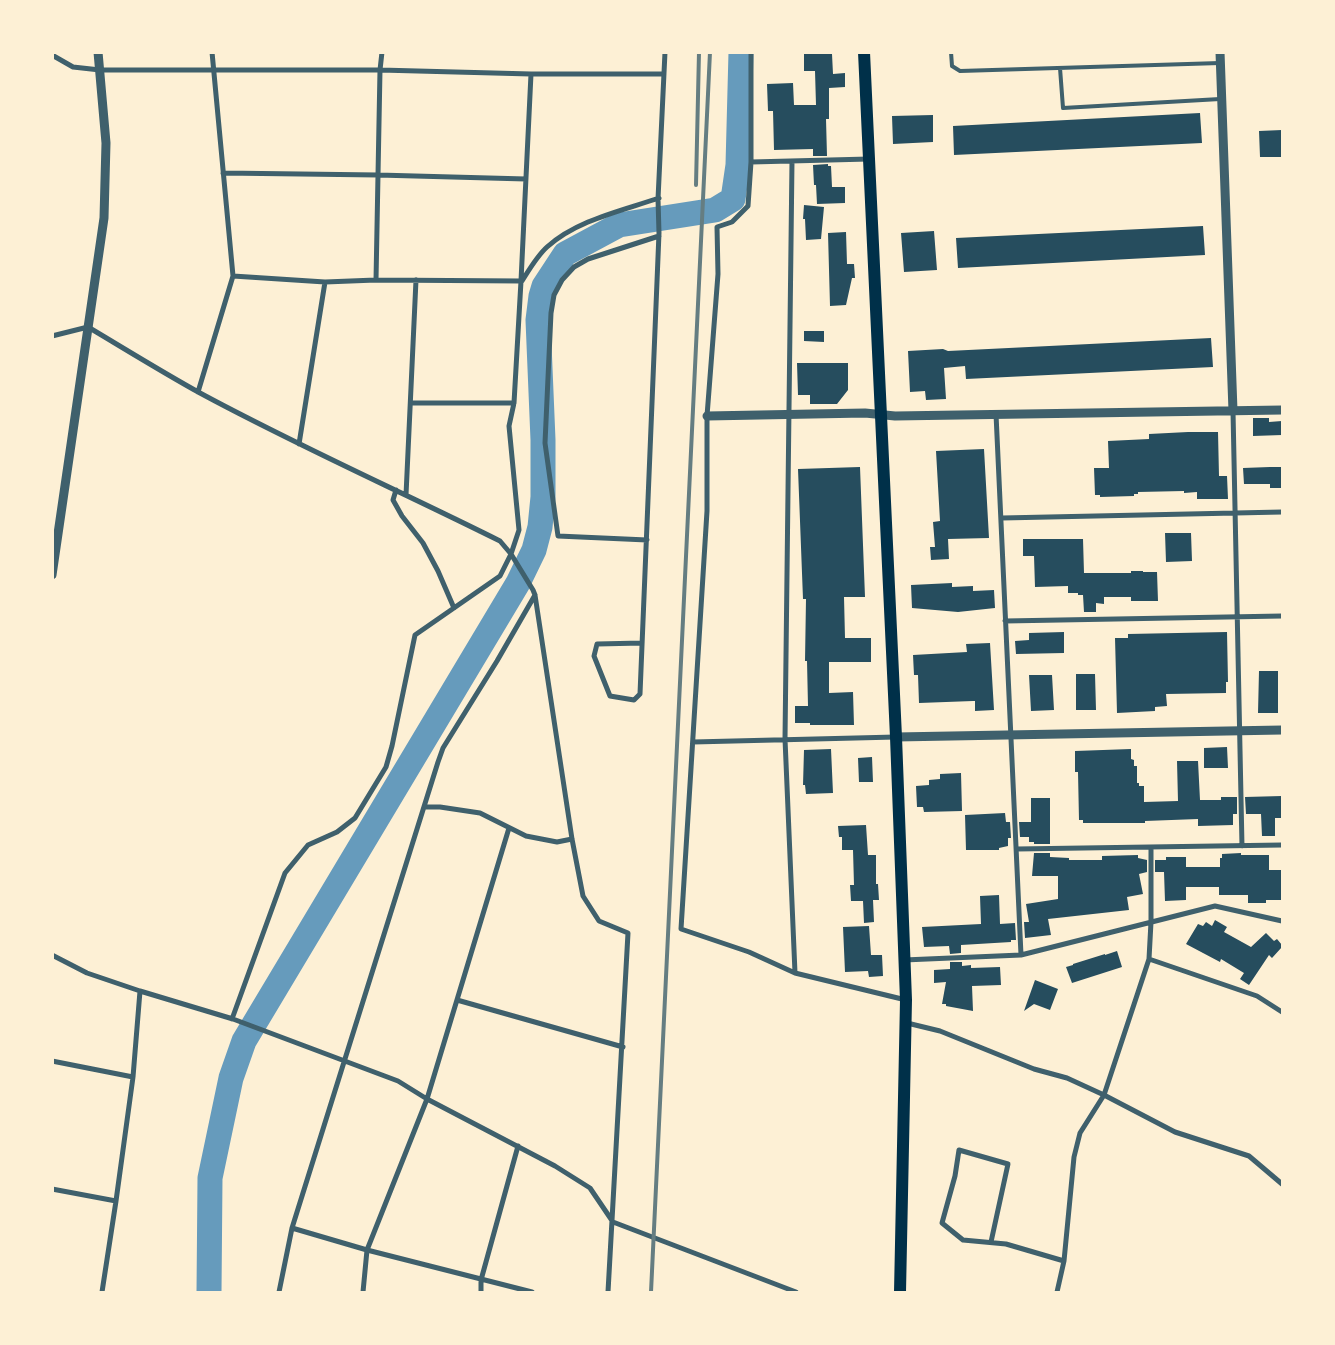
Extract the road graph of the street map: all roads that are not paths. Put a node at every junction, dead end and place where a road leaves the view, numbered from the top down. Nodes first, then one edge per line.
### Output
1 (98, 52) edge
2 (212, 52) edge
3 (382, 52) edge
4 (665, 52) edge
5 (751, 52) edge
6 (864, 52) edge
7 (951, 52) edge
8 (1220, 52) edge
9 (52, 55) edge
10 (1220, 63) junction
11 (1060, 68) junction
12 (100, 70) junction
13 (214, 70) junction
14 (380, 70) junction
15 (531, 74) junction
16 (664, 74) junction
17 (1222, 98) junction
18 (869, 159) junction
19 (792, 161) junction
20 (751, 162) junction
21 (222, 173) junction
22 (378, 175) junction
23 (526, 179) junction
24 (658, 198) junction
25 (659, 234) junction
26 (233, 276) junction
27 (376, 280) junction
28 (416, 280) junction
29 (521, 281) junction
30 (325, 282) junction
31 (88, 328) junction
32 (52, 336) edge
33 (198, 392) junction
34 (412, 403) junction
35 (514, 403) junction
36 (1282, 410) edge
37 (1233, 411) junction
38 (789, 414) junction
39 (881, 414) junction
40 (996, 414) junction
41 (707, 416) junction
42 (299, 444) junction
43 (396, 490) junction
44 (406, 494) junction
45 (1282, 512) edge
46 (1236, 513) junction
47 (1002, 518) junction
48 (647, 540) junction
49 (511, 555) junction
50 (52, 575) edge
51 (534, 592) junction
52 (454, 608) junction
53 (1282, 616) edge
54 (1238, 617) junction
55 (1005, 621) junction
56 (642, 643) junction
57 (1240, 730) junction
58 (1282, 730) edge
59 (1010, 734) junction
60 (896, 737) junction
61 (785, 739) junction
62 (693, 742) junction
63 (424, 807) junction
64 (509, 828) junction
65 (572, 839) junction
66 (1282, 845) edge
67 (1242, 846) junction
68 (1151, 848) junction
69 (1017, 849) junction
70 (1282, 921) edge
71 (1151, 922) junction
72 (52, 955) edge
73 (1021, 955) junction
74 (1149, 959) junction
75 (904, 960) junction
76 (795, 972) junction
77 (140, 991) junction
78 (457, 1000) junction
79 (906, 1000) junction
80 (1282, 1012) edge
81 (233, 1019) junction
82 (907, 1023) junction
83 (622, 1047) junction
84 (345, 1060) junction
85 (52, 1061) edge
86 (133, 1077) junction
87 (1104, 1095) junction
88 (427, 1099) junction
89 (518, 1146) junction
90 (1282, 1184) edge
91 (52, 1189) edge
92 (116, 1201) junction
93 (613, 1222) junction
94 (292, 1228) junction
95 (991, 1242) junction
96 (367, 1250) junction
97 (1064, 1261) junction
98 (482, 1280) junction
99 (102, 1292) edge
100 (279, 1292) edge
101 (363, 1292) edge
102 (481, 1292) edge
103 (532, 1292) edge
104 (608, 1292) edge
105 (793, 1292) edge
106 (900, 1292) edge
107 (1057, 1292) edge

1 - 12 street
2 - 13 street
3 - 14 street
4 - 16 street
5 - 20 street
6 - 18 main road
7 - 11 lane
8 - 10 street
9 - 12 street
10 - 11 lane
10 - 17 street
11 - 17 lane
12 - 13 street
12 - 31 street
13 - 14 street
13 - 21 street
14 - 15 street
14 - 22 street
15 - 16 street
15 - 23 street
16 - 24 street
17 - 37 street
18 - 19 street
18 - 39 main road
19 - 20 street
19 - 38 street
20 - 41 street
21 - 22 street
21 - 26 street
22 - 23 street
22 - 27 street
23 - 29 street
24 - 25 street
24 - 29 street
25 - 48 street
25 - 48 street
26 - 30 street
26 - 33 street
27 - 28 street
27 - 30 street
28 - 29 street
28 - 34 street
29 - 35 street
30 - 42 street
31 - 32 street
31 - 33 street
31 - 50 street
33 - 42 street
34 - 35 street
34 - 44 street
35 - 49 street
36 - 37 street
37 - 40 street
37 - 46 street
38 - 39 street
38 - 41 street
38 - 61 street
39 - 40 street
39 - 60 main road
40 - 47 street
41 - 62 street
42 - 43 street
43 - 44 street
43 - 52 street
44 - 49 street
45 - 46 street
46 - 47 street
46 - 54 street
47 - 55 street
48 - 56 street
49 - 51 street
49 - 52 street
51 - 63 street
51 - 65 street
52 - 81 street
53 - 54 street
54 - 55 street
54 - 57 street
55 - 59 street
56 - 56 street
57 - 58 street
57 - 59 street
57 - 67 street
59 - 60 street
59 - 69 street
60 - 61 street
60 - 75 main road
61 - 62 street
61 - 76 street
62 - 76 street
63 - 64 street
63 - 84 street
64 - 65 street
64 - 78 street
65 - 83 street
66 - 67 street
67 - 68 street
68 - 69 street
68 - 71 street
69 - 73 street
70 - 71 street
71 - 73 street
71 - 74 street
72 - 77 street
73 - 75 street
74 - 80 street
74 - 87 street
75 - 79 main road
76 - 79 street
77 - 81 street
77 - 86 street
78 - 83 street
78 - 88 street
79 - 82 main road
81 - 84 street
82 - 87 street
82 - 106 main road
83 - 93 street
84 - 88 street
84 - 94 street
85 - 86 street
86 - 92 street
87 - 90 street
87 - 97 street
88 - 89 street
88 - 96 street
89 - 93 street
89 - 98 street
91 - 92 street
92 - 99 street
93 - 104 street
93 - 105 street
94 - 96 street
94 - 100 street
95 - 95 street
95 - 97 street
96 - 98 street
96 - 101 street
97 - 107 street
98 - 102 street
98 - 103 street

